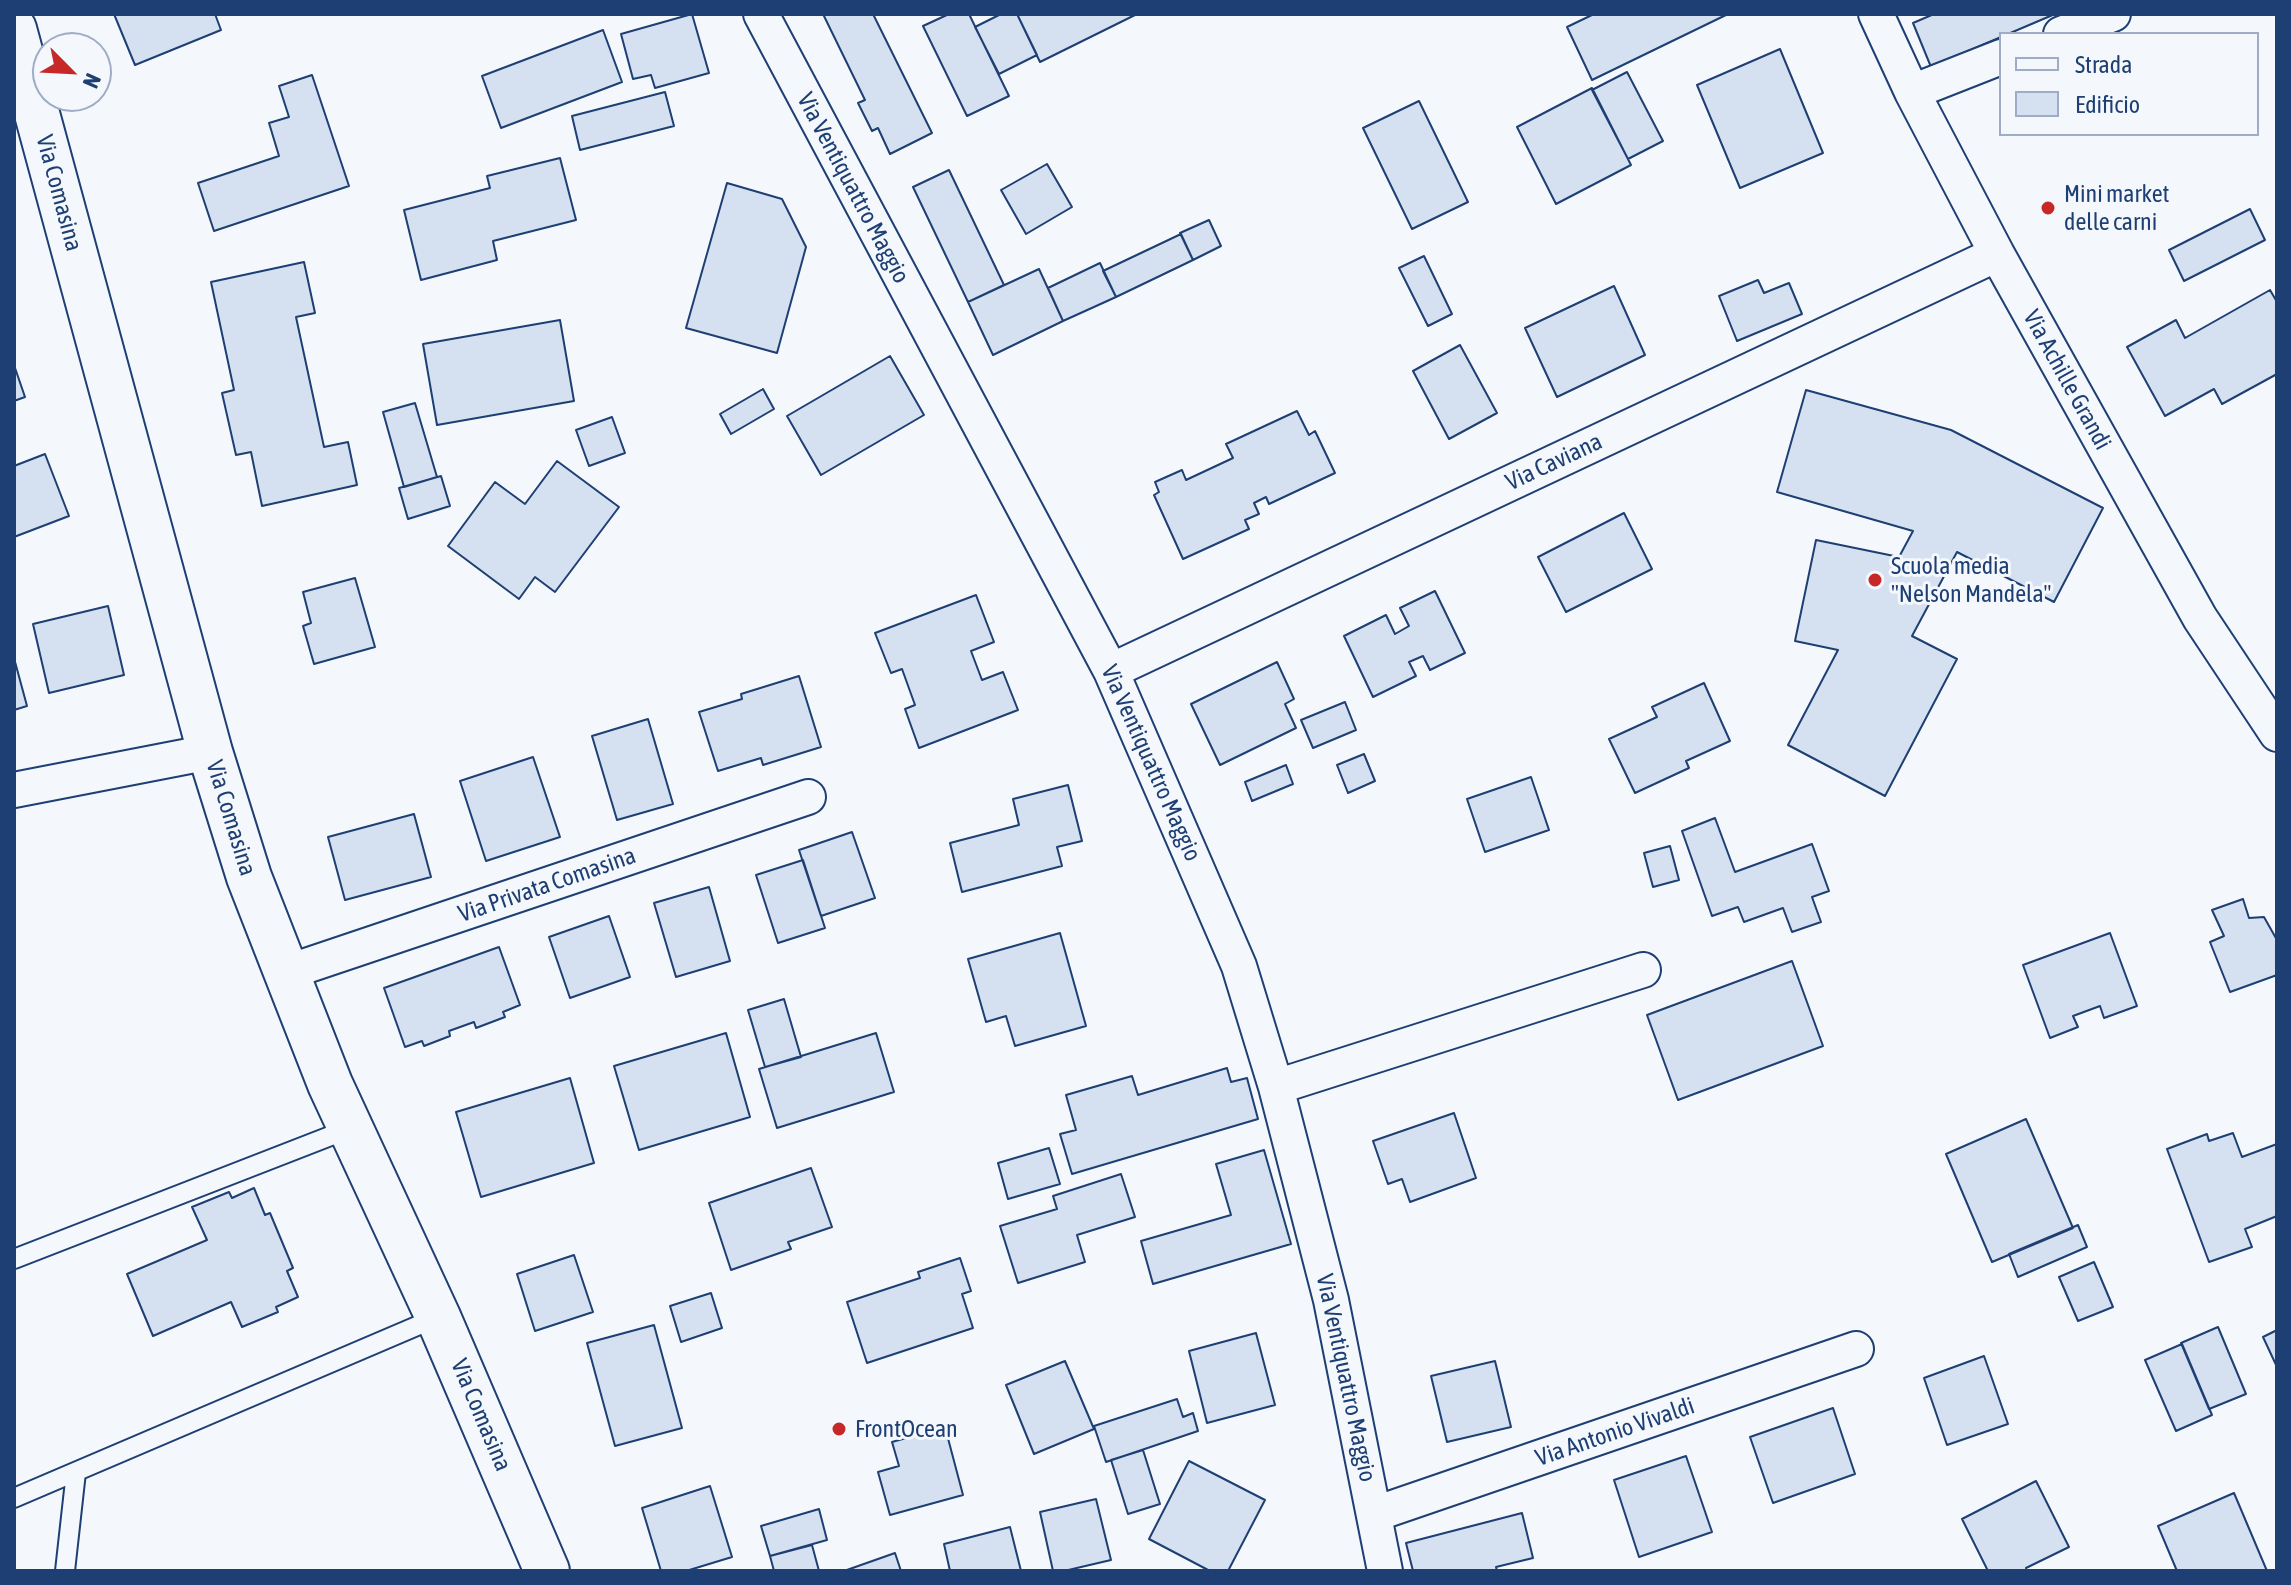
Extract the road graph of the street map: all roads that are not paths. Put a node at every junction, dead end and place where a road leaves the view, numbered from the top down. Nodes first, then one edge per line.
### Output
1 (761, 14) edge
2 (1876, 14) edge
3 (2113, 14) edge
4 (14, 29) edge
5 (2066, 32) edge
6 (1999, 58) edge
7 (1912, 92) junction
8 (1997, 254) junction
9 (1111, 671) junction
10 (2277, 734) edge
11 (210, 752) junction
12 (14, 790) edge
13 (808, 797) dead end
14 (1643, 970) dead end
15 (285, 973) junction
16 (1276, 1087) junction
17 (351, 1128) junction
18 (14, 1259) edge
19 (438, 1317) junction
20 (1856, 1349) dead end
21 (76, 1472) junction
22 (14, 1498) edge
23 (1375, 1514) junction
24 (65, 1571) edge
25 (547, 1571) edge
26 (1385, 1571) edge

1 - 9 street, Via Ventiquattro Maggio
2 - 7 street, Via Achille Grandi
3 - 5 street
4 - 11 street, Via Comasina
6 - 7 street
7 - 8 street, Via Achille Grandi
8 - 9 street, Via Caviana
8 - 10 street, Via Achille Grandi
9 - 16 street, Via Ventiquattro Maggio
11 - 12 street
11 - 15 street, Via Comasina
13 - 15 street, Via Privata Comasina
14 - 16 street
15 - 17 street, Via Comasina
16 - 23 street, Via Ventiquattro Maggio
17 - 18 lane
17 - 19 street, Via Comasina
19 - 21 lane
19 - 25 street, Via Comasina
20 - 23 street, Via Antonio Vivaldi
21 - 22 lane
21 - 24 lane
23 - 26 street, Via Ventiquattro Maggio

